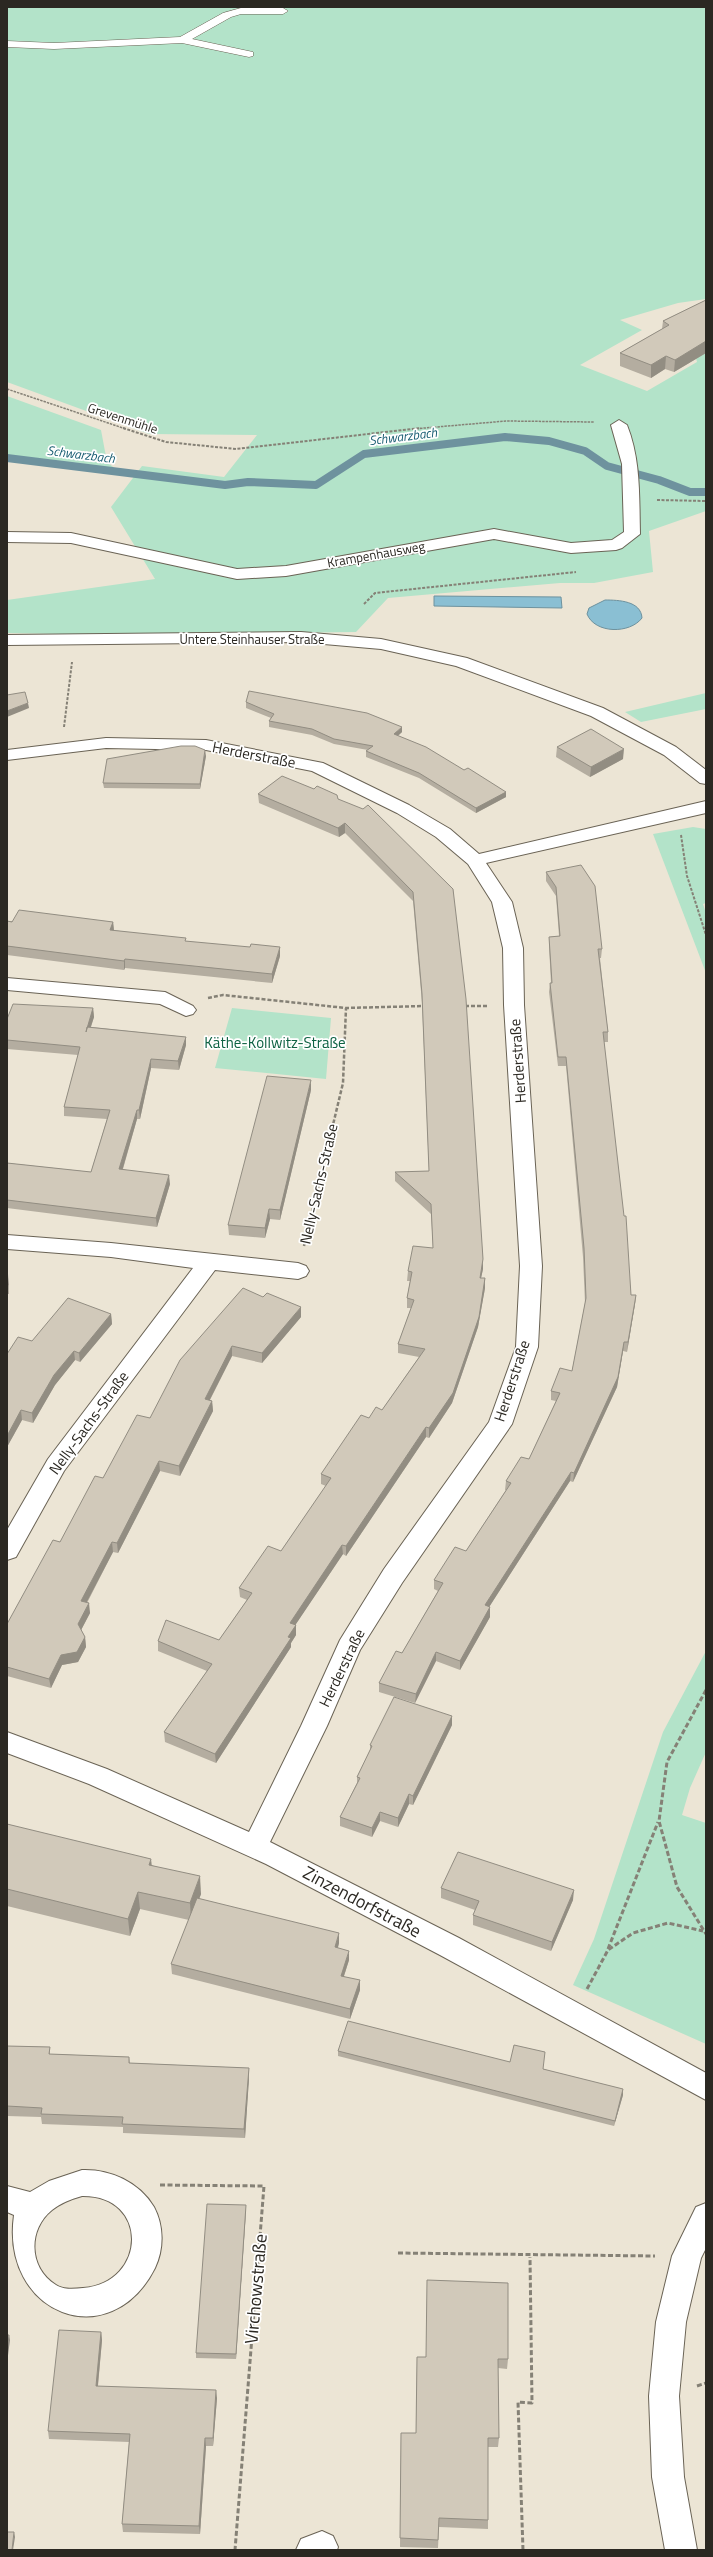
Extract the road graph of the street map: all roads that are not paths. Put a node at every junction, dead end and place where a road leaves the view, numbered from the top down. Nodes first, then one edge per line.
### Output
1 (283, 12) dead end
2 (182, 40) junction
3 (7, 44) edge
4 (249, 54) dead end
5 (619, 425) road end
6 (7, 537) edge
7 (7, 640) edge
8 (7, 755) edge
9 (706, 778) edge
10 (706, 807) edge
11 (475, 860) junction
12 (7, 984) edge
13 (186, 1010) road end
14 (7, 1242) edge
15 (209, 1262) junction
16 (298, 1271) road end
17 (7, 1550) edge
18 (7, 1742) edge
19 (255, 1846) junction
20 (706, 2087) edge
21 (20, 2203) edge
22 (706, 2217) edge
23 (681, 2550) edge

1 - 2 lane
2 - 3 lane
2 - 4 lane
5 - 6 street, Krampenhausweg
7 - 9 street, Untere Steinhauser Straße
8 - 11 street, Herderstraße
10 - 11 street
11 - 19 street, Herderstraße
12 - 13 street
14 - 15 street
15 - 16 street
15 - 17 street, Nelly-Sachs-Straße
18 - 19 street, Zinzendorfstraße
19 - 20 street, Zinzendorfstraße
21 - 21 street
22 - 23 street

